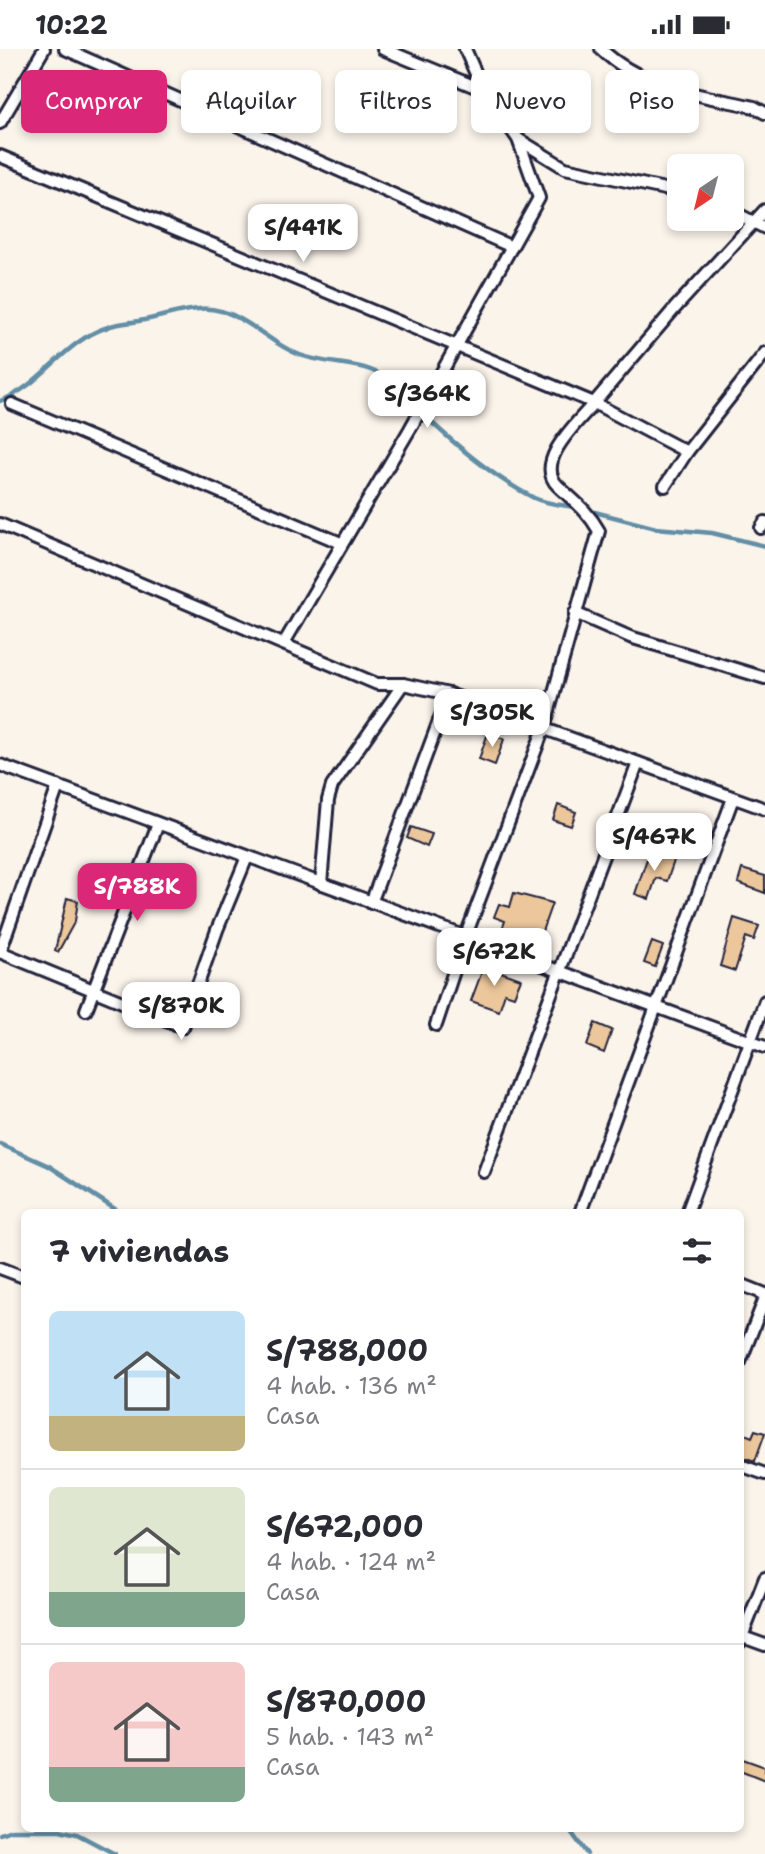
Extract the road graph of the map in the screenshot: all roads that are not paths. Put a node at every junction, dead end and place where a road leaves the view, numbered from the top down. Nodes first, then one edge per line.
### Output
1 (44, 49) edge
2 (65, 49) edge
3 (383, 49) edge
4 (465, 49) edge
5 (607, 51) edge
6 (474, 70) edge
7 (471, 85) edge
8 (765, 113) edge
9 (0, 123) edge
10 (514, 133) edge
11 (518, 139) junction
12 (0, 156) edge
13 (667, 189) edge
14 (765, 210) edge
15 (744, 217) edge
16 (760, 225) edge
17 (512, 247) junction
18 (457, 344) junction
19 (765, 353) edge
20 (594, 403) junction
21 (12, 404) dead end
22 (687, 452) junction
23 (665, 486) dead end
24 (0, 524) edge
25 (341, 543) junction
26 (575, 613) junction
27 (284, 643) junction
28 (765, 678) edge
29 (403, 684) junction
30 (449, 694) junction
31 (544, 728) junction
32 (638, 762) junction
33 (0, 765) edge
34 (58, 786) junction
35 (733, 797) junction
36 (765, 809) edge
37 (158, 824) junction
38 (247, 857) junction
39 (321, 884) junction
40 (371, 903) junction
41 (465, 938) junction
42 (0, 952) edge
43 (559, 972) junction
44 (94, 991) junction
45 (765, 1001) edge
46 (655, 1007) junction
47 (86, 1010) dead end
48 (436, 1025) dead end
49 (750, 1042) junction
50 (765, 1047) edge
51 (484, 1173) dead end
52 (581, 1209) edge
53 (688, 1209) edge
54 (0, 1268) edge
55 (21, 1276) edge
56 (744, 1286) edge
57 (765, 1296) edge
58 (744, 1351) edge
59 (744, 1467) edge
60 (765, 1475) edge
61 (765, 1578) edge
62 (744, 1630) edge
63 (744, 1639) edge
64 (765, 1645) edge

1 - 9 street
2 - 17 street
3 - 7 street
4 - 6 street
5 - 8 street
10 - 11 street
11 - 13 street
11 - 17 street
12 - 18 street
14 - 16 street
15 - 16 street
16 - 20 street
17 - 18 street
18 - 20 street
18 - 25 street
19 - 22 street
20 - 22 street
20 - 26 street
21 - 25 street
22 - 23 street
24 - 27 street
25 - 27 street
26 - 28 street
26 - 31 street
27 - 29 street
29 - 30 street
29 - 39 street
30 - 31 street
30 - 40 street
31 - 32 street
31 - 41 street
32 - 35 street
32 - 43 street
33 - 34 street
34 - 37 street
34 - 42 street
35 - 36 street
35 - 46 street
37 - 38 street
37 - 44 street
38 - 39 street
38 - 44 street
39 - 40 street
40 - 41 street
41 - 43 street
41 - 48 street
42 - 44 street
43 - 46 street
43 - 51 street
44 - 47 street
45 - 49 street
46 - 49 street
46 - 52 street
49 - 50 street
49 - 53 street
54 - 55 street
56 - 57 street
57 - 58 street
59 - 60 street
61 - 62 street
63 - 64 street

